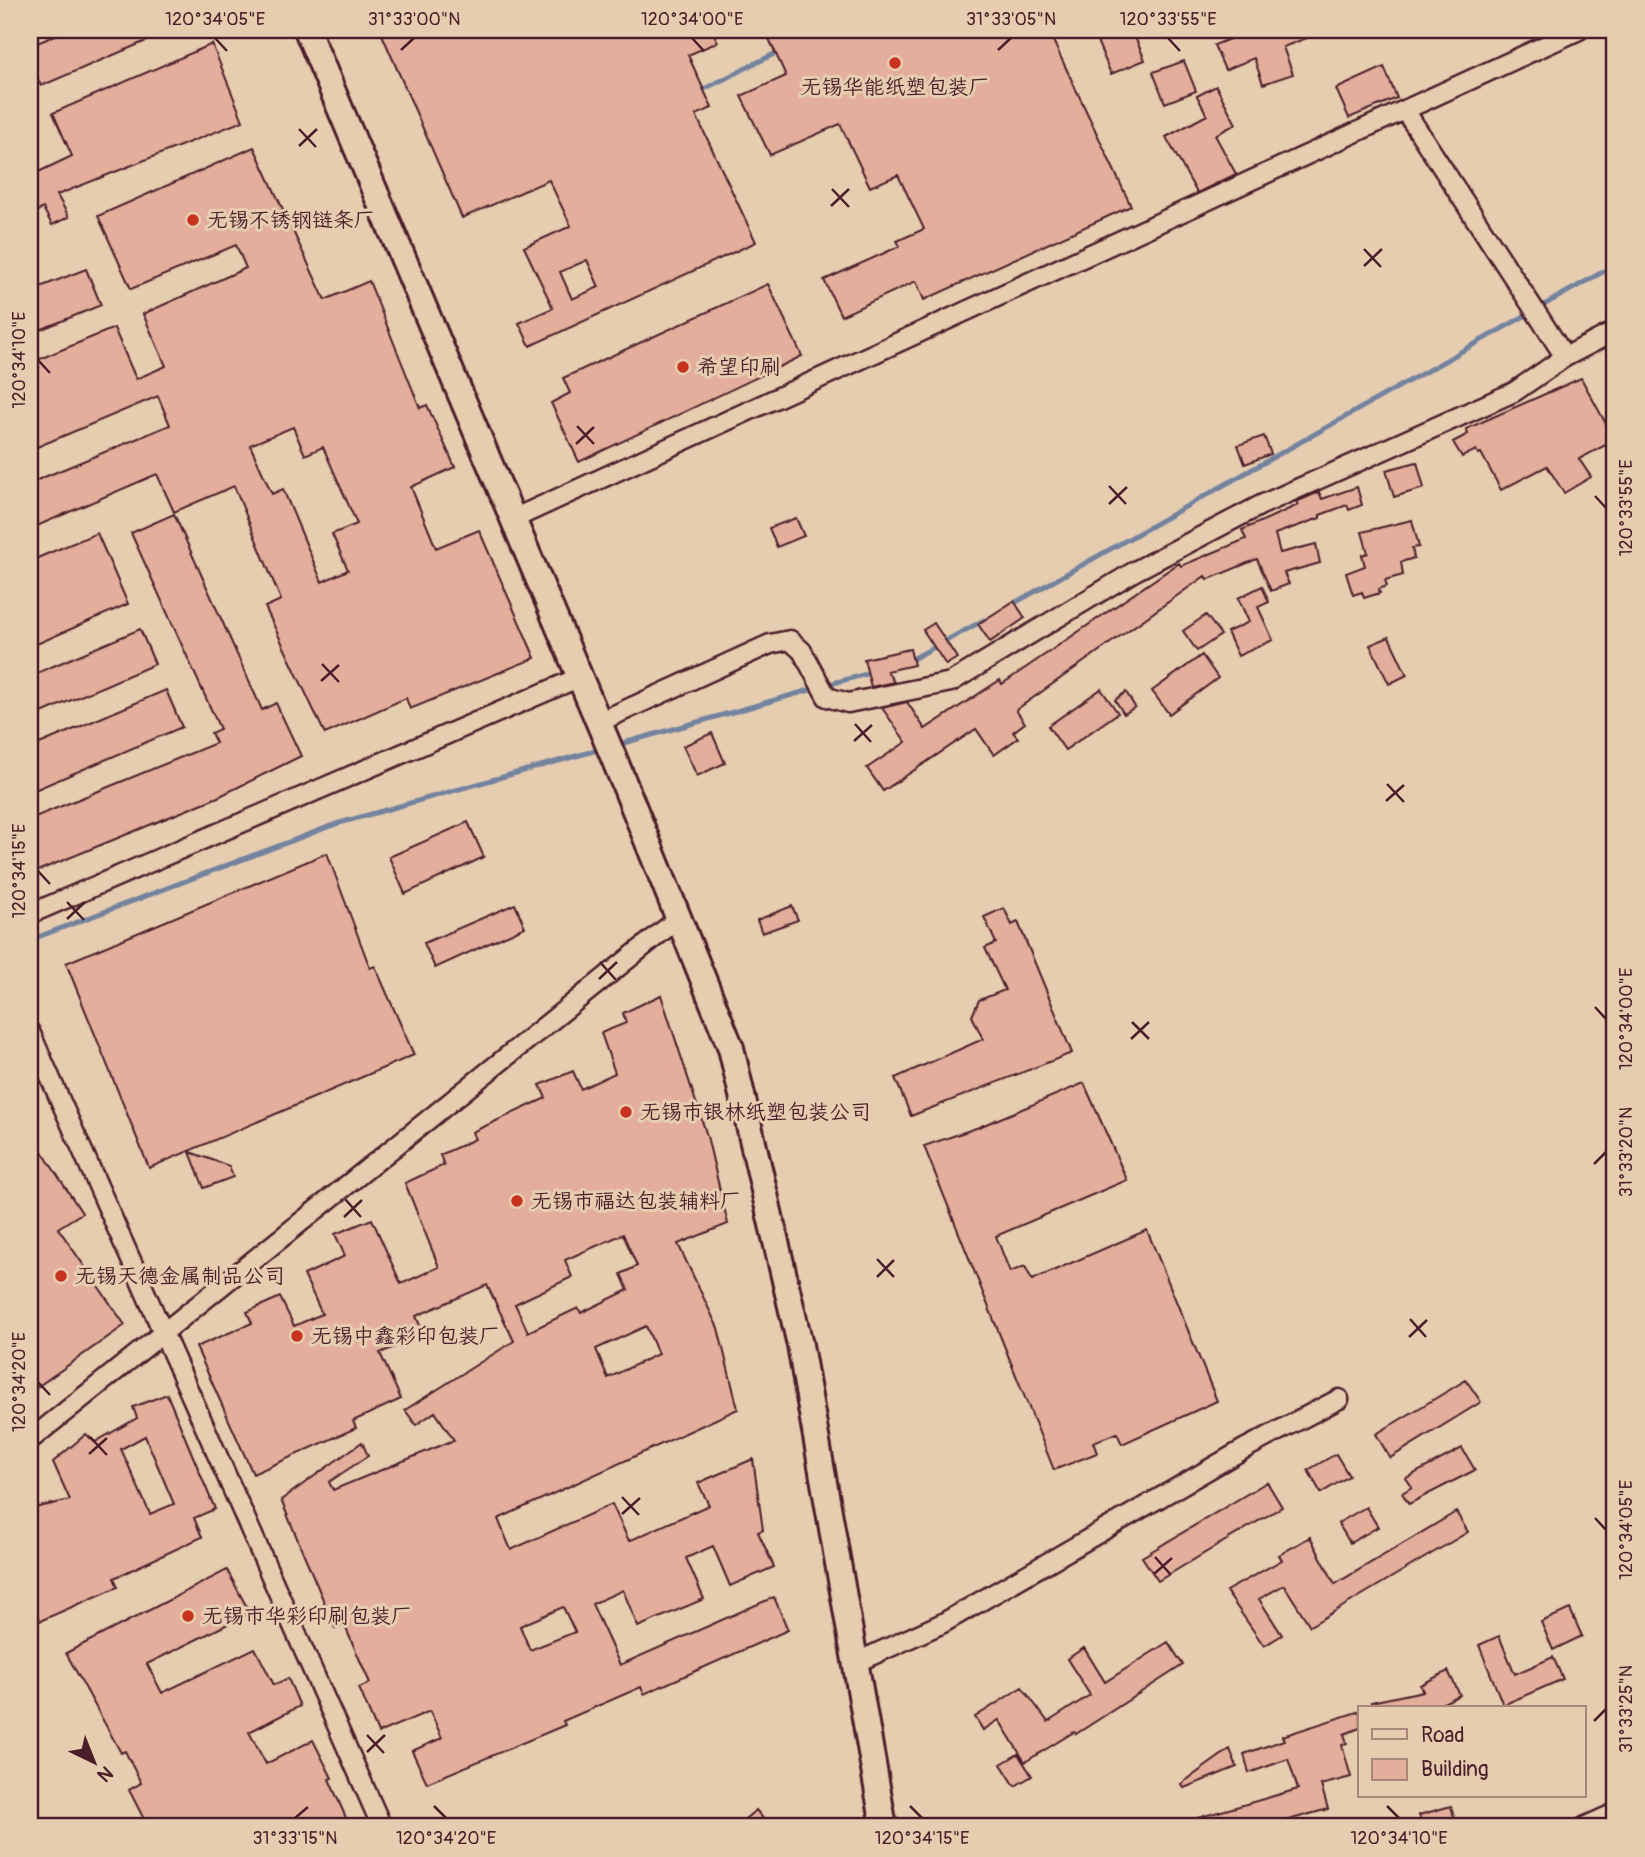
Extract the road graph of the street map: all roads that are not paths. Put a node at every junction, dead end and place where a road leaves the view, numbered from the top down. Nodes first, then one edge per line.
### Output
1 (307, 30) edge
2 (1579, 30) edge
3 (1406, 112) junction
4 (1615, 331) edge
5 (1565, 357) junction
6 (513, 519) junction
7 (580, 677) junction
8 (606, 738) junction
9 (30, 914) edge
10 (679, 918) junction
11 (30, 1032) edge
12 (164, 1330) junction
13 (1339, 1398) dead end
14 (30, 1440) edge
15 (855, 1663) junction
16 (1615, 1812) edge
17 (382, 1827) edge
18 (884, 1827) edge
19 (1584, 1827) edge

1 - 6 street
2 - 3 street
3 - 5 street
3 - 6 street
4 - 5 street
5 - 8 street
6 - 7 street
7 - 8 street
7 - 9 street
8 - 10 street
10 - 12 street
10 - 15 street
11 - 12 street
12 - 14 street
12 - 17 street
13 - 15 street
15 - 18 street
16 - 19 street

